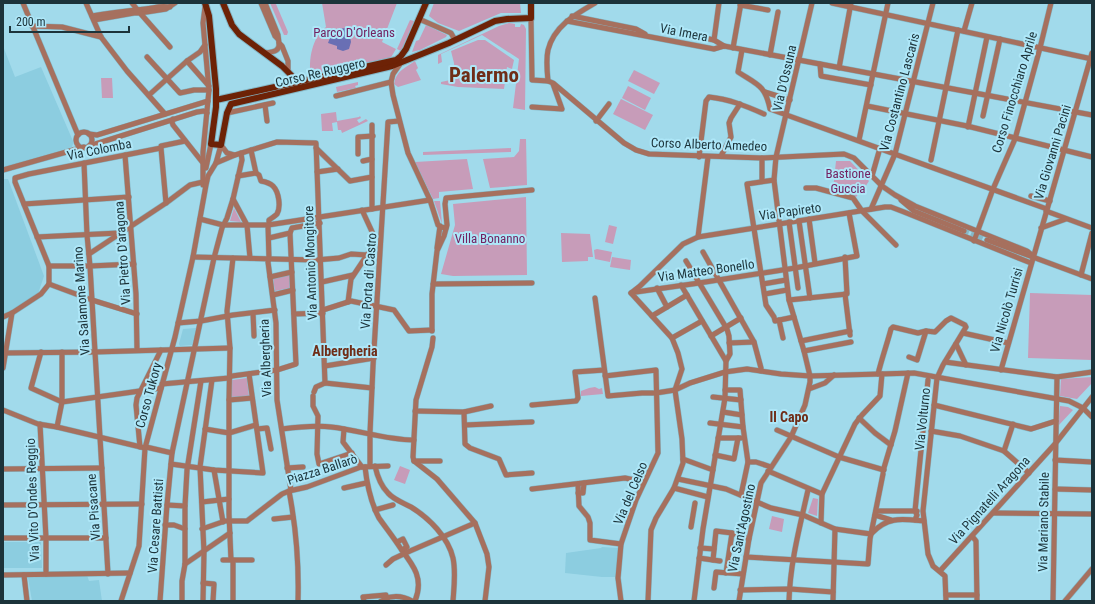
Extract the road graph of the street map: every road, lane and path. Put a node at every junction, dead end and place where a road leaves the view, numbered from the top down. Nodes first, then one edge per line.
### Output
1 (23, 3) edge
2 (86, 3) edge
3 (132, 3) edge
4 (175, 3) edge
5 (261, 3) edge
6 (265, 3) edge
7 (426, 3) edge
8 (531, 3) edge
9 (595, 3) edge
10 (719, 3) edge
11 (812, 3) edge
12 (832, 3) edge
13 (888, 3) edge
14 (933, 3) edge
15 (972, 3) edge
16 (1051, 3) edge
17 (204, 4) edge
18 (224, 4) edge
19 (741, 4) edge
20 (586, 5) edge
21 (851, 5) edge
22 (768, 10) dead end
23 (139, 11) junction
24 (778, 12) dead end
25 (885, 15) junction
26 (572, 16) junction
27 (93, 18) junction
28 (531, 18) junction
29 (419, 19) junction
30 (567, 21) junction
31 (271, 23) junction
32 (928, 24) junction
33 (32, 26) junction
34 (682, 30) dead end
35 (958, 30) junction
36 (964, 31) junction
37 (987, 36) junction
38 (101, 37) junction
39 (652, 37) junction
40 (455, 40) junction
41 (714, 40) junction
42 (1000, 40) junction
43 (279, 41) junction
44 (205, 44) junction
45 (724, 46) junction
46 (170, 47) dead end
47 (733, 48) junction
48 (1040, 48) junction
49 (406, 49) junction
50 (742, 50) junction
51 (264, 53) junction
52 (770, 55) junction
53 (147, 57) dead end
54 (412, 57) junction
55 (1091, 57) edge
56 (799, 60) junction
57 (187, 61) junction
58 (403, 62) junction
59 (820, 64) junction
60 (839, 68) junction
61 (288, 71) junction
62 (873, 74) junction
63 (167, 79) junction
64 (298, 82) junction
65 (392, 82) junction
66 (550, 82) junction
67 (913, 82) junction
68 (871, 85) junction
69 (209, 88) junction
70 (945, 88) junction
71 (765, 92) junction
72 (976, 93) junction
73 (149, 95) junction
74 (336, 96) dead end
75 (988, 96) junction
76 (216, 100) junction
77 (790, 100) junction
78 (208, 101) junction
79 (273, 103) dead end
80 (1025, 103) junction
81 (231, 104) joint
82 (609, 104) dead end
83 (740, 104) junction
84 (194, 105) junction
85 (265, 105) junction
86 (867, 106) junction
87 (532, 107) dead end
88 (197, 112) junction
89 (1076, 112) junction
90 (207, 113) junction
91 (228, 113) junction
92 (165, 114) junction
93 (764, 114) dead end
94 (906, 114) junction
95 (786, 115) junction
96 (1092, 115) edge
97 (983, 116) dead end
98 (174, 119) junction
99 (267, 121) dead end
100 (399, 121) junction
101 (596, 121) junction
102 (939, 121) junction
103 (372, 125) dead end
104 (968, 127) junction
105 (80, 133) junction
106 (90, 134) junction
107 (373, 136) junction
108 (1015, 139) junction
109 (859, 140) junction
110 (186, 141) junction
111 (76, 142) junction
112 (211, 144) junction
113 (222, 145) junction
114 (316, 145) junction
115 (86, 147) junction
116 (160, 148) junction
117 (880, 148) junction
118 (251, 150) junction
119 (1064, 150) junction
120 (210, 151) junction
121 (65, 152) junction
122 (241, 153) junction
123 (358, 154) dead end
124 (895, 154) junction
125 (125, 155) junction
126 (235, 155) junction
127 (721, 156) junction
128 (699, 157) junction
129 (708, 157) junction
130 (776, 157) junction
131 (762, 158) junction
132 (1092, 158) edge
133 (372, 159) junction
134 (931, 160) dead end
135 (363, 161) dead end
136 (84, 163) junction
137 (216, 163) junction
138 (204, 164) junction
139 (338, 169) junction
140 (3, 170) edge
141 (317, 172) junction
142 (256, 173) junction
143 (204, 174) junction
144 (238, 176) junction
145 (872, 176) junction
146 (372, 177) junction
147 (774, 180) junction
148 (762, 181) junction
149 (203, 182) junction
150 (882, 186) junction
151 (806, 188) dead end
152 (993, 189) junction
153 (532, 190) dead end
154 (203, 195) junction
155 (895, 195) junction
156 (1031, 196) dead end
157 (129, 197) junction
158 (85, 199) junction
159 (233, 199) junction
160 (430, 200) junction
161 (1050, 201) junction
162 (166, 203) junction
163 (24, 204) junction
164 (383, 207) junction
165 (372, 208) junction
166 (871, 209) junction
167 (362, 210) junction
168 (1046, 210) junction
169 (862, 211) junction
170 (849, 213) junction
171 (319, 216) junction
172 (1066, 218) junction
173 (200, 219) junction
174 (809, 219) junction
175 (799, 221) junction
176 (788, 222) junction
177 (320, 224) junction
178 (779, 224) junction
179 (223, 225) junction
180 (247, 225) junction
181 (269, 225) junction
182 (440, 226) junction
183 (131, 227) junction
184 (754, 227) junction
185 (446, 228) junction
186 (1041, 228) junction
187 (1092, 228) edge
188 (976, 230) junction
189 (964, 231) tunnel mouth
190 (120, 233) junction
191 (290, 233) junction
192 (1092, 233) edge
193 (87, 235) junction
194 (37, 237) junction
195 (698, 237) junction
196 (269, 238) junction
197 (972, 240) junction
198 (987, 240) tunnel mouth
199 (896, 245) dead end
200 (437, 251) junction
201 (703, 252) dead end
202 (89, 254) junction
203 (367, 255) junction
204 (1033, 256) junction
205 (193, 257) junction
206 (845, 257) junction
207 (214, 258) junction
208 (233, 258) junction
209 (250, 258) junction
210 (269, 259) junction
211 (292, 259) junction
212 (321, 260) junction
213 (686, 261) dead end
214 (815, 263) junction
215 (1031, 263) junction
216 (134, 264) junction
217 (49, 266) junction
218 (90, 266) junction
219 (805, 266) junction
220 (795, 268) junction
221 (785, 270) junction
222 (292, 272) junction
223 (353, 274) junction
224 (761, 274) junction
225 (1081, 275) junction
226 (270, 277) junction
227 (1092, 279) edge
228 (719, 280) junction
229 (786, 280) junction
230 (322, 282) junction
231 (532, 283) dead end
232 (49, 284) junction
233 (433, 284) junction
234 (699, 284) junction
235 (763, 284) junction
236 (681, 285) junction
237 (657, 288) junction
238 (798, 288) dead end
239 (293, 290) junction
240 (788, 290) junction
241 (631, 293) junction
242 (764, 294) junction
243 (846, 294) junction
244 (273, 295) junction
245 (687, 295) junction
246 (595, 298) dead end
247 (810, 298) junction
248 (92, 300) junction
249 (789, 300) junction
250 (348, 302) junction
251 (377, 306) junction
252 (667, 307) junction
253 (275, 310) junction
254 (323, 311) junction
255 (12, 313) junction
256 (253, 313) junction
257 (137, 314) junction
258 (294, 314) junction
259 (652, 316) junction
260 (3, 317) edge
261 (228, 317) junction
262 (794, 317) junction
263 (741, 318) junction
264 (779, 320) junction
265 (201, 321) junction
266 (702, 322) junction
267 (178, 323) junction
268 (726, 327) junction
269 (926, 331) junction
270 (962, 333) junction
271 (254, 336) dead end
272 (711, 336) junction
273 (783, 338) dead end
274 (433, 339) dead end
275 (673, 340) junction
276 (801, 341) junction
277 (754, 342) junction
278 (851, 342) dead end
279 (729, 343) junction
280 (1008, 343) junction
281 (956, 344) junction
282 (230, 348) junction
283 (194, 349) junction
284 (137, 350) junction
285 (161, 350) junction
286 (172, 350) junction
287 (804, 351) junction
288 (41, 352) junction
289 (62, 352) junction
290 (95, 352) junction
291 (4, 353) edge
292 (909, 357) dead end
293 (374, 358) junction
294 (726, 361) junction
295 (945, 362) junction
296 (966, 365) junction
297 (325, 366) junction
298 (3, 368) edge
299 (277, 370) junction
300 (604, 370) junction
301 (761, 370) junction
302 (1001, 370) junction
303 (725, 372) junction
304 (1092, 372) edge
305 (908, 373) junction
306 (249, 374) junction
307 (880, 374) junction
308 (834, 375) junction
309 (605, 376) junction
310 (810, 376) junction
311 (1057, 377) junction
312 (229, 378) junction
313 (937, 378) junction
314 (212, 380) junction
315 (928, 380) dead end
316 (201, 381) junction
317 (187, 382) junction
318 (325, 383) junction
319 (162, 386) junction
320 (372, 388) junction
321 (809, 389) junction
322 (675, 390) junction
323 (725, 390) junction
324 (140, 391) junction
325 (656, 393) junction
326 (98, 397) junction
327 (713, 397) dead end
328 (1092, 397) edge
329 (252, 398) junction
330 (725, 398) junction
331 (1057, 399) junction
332 (229, 400) junction
333 (741, 400) junction
334 (62, 402) junction
335 (532, 405) dead end
336 (934, 405) junction
337 (491, 406) dead end
338 (1083, 408) junction
339 (3, 410) edge
340 (415, 411) junction
341 (464, 412) junction
342 (723, 412) junction
343 (742, 415) junction
344 (1092, 416) edge
345 (859, 418) junction
346 (1056, 421) junction
347 (532, 422) dead end
348 (710, 423) dead end
349 (40, 424) junction
350 (721, 424) junction
351 (1013, 424) junction
352 (465, 425) junction
353 (57, 427) junction
354 (256, 427) junction
355 (319, 427) junction
356 (743, 427) junction
357 (205, 429) junction
358 (282, 429) junction
359 (344, 429) junction
360 (777, 430) dead end
361 (931, 431) junction
362 (229, 432) junction
363 (370, 433) junction
364 (791, 437) junction
365 (100, 438) junction
366 (718, 438) junction
367 (738, 438) junction
368 (744, 438) junction
369 (414, 440) junction
370 (192, 443) junction
371 (1055, 444) junction
372 (203, 445) junction
373 (891, 445) junction
374 (144, 447) junction
375 (271, 449) dead end
376 (1004, 451) junction
377 (172, 453) junction
378 (352, 453) junction
379 (715, 455) junction
380 (839, 457) junction
381 (683, 459) junction
382 (1055, 460) junction
383 (414, 461) junction
384 (440, 461) dead end
385 (748, 462) junction
386 (1092, 462) edge
387 (171, 464) junction
388 (188, 465) junction
389 (368, 466) junction
390 (388, 466) dead end
391 (200, 467) junction
392 (303, 467) dead end
393 (42, 468) junction
394 (102, 468) junction
395 (287, 468) junction
396 (3, 469) edge
397 (769, 469) junction
398 (214, 470) junction
399 (229, 470) junction
400 (713, 470) junction
401 (883, 472) junction
402 (532, 473) dead end
403 (1029, 473) junction
404 (678, 479) junction
405 (644, 482) junction
406 (366, 483) junction
407 (581, 483) junction
408 (711, 485) junction
409 (344, 488) dead end
410 (674, 488) junction
411 (532, 489) dead end
412 (1055, 489) junction
413 (808, 490) junction
414 (1092, 490) edge
415 (290, 491) junction
416 (822, 494) junction
417 (741, 495) junction
418 (708, 497) junction
419 (229, 499) junction
420 (219, 500) junction
421 (202, 502) junction
422 (758, 502) junction
423 (695, 503) dead end
424 (104, 504) junction
425 (142, 504) junction
426 (466, 504) dead end
427 (3, 505) edge
428 (44, 505) junction
429 (167, 505) junction
430 (393, 505) dead end
431 (460, 505) junction
432 (185, 506) junction
433 (375, 510) junction
434 (915, 511) junction
435 (924, 511) junction
436 (876, 513) junction
437 (992, 513) junction
438 (1054, 513) junction
439 (1092, 514) edge
440 (802, 515) junction
441 (293, 517) junction
442 (274, 519) dead end
443 (229, 520) junction
444 (892, 520) junction
445 (915, 520) junction
446 (924, 521) junction
447 (223, 522) junction
448 (475, 523) junction
449 (821, 523) junction
450 (165, 525) junction
451 (691, 527) dead end
452 (186, 529) junction
453 (202, 529) junction
454 (835, 529) junction
455 (732, 533) junction
456 (230, 534) junction
457 (870, 534) junction
458 (972, 536) junction
459 (442, 537) junction
460 (3, 538) edge
461 (46, 538) junction
462 (106, 538) junction
463 (749, 539) junction
464 (621, 544) junction
465 (700, 548) junction
466 (714, 549) junction
467 (204, 552) junction
468 (404, 552) junction
469 (746, 557) junction
470 (699, 558) junction
471 (223, 560) dead end
472 (232, 560) junction
473 (252, 560) dead end
474 (714, 560) junction
475 (794, 560) junction
476 (720, 561) dead end
477 (834, 563) junction
478 (185, 564) junction
479 (386, 565) dead end
480 (1092, 569) edge
481 (940, 571) junction
482 (130, 573) junction
483 (726, 573) junction
484 (24, 574) junction
485 (46, 574) junction
486 (108, 574) junction
487 (743, 574) junction
488 (3, 575) edge
489 (203, 583) junction
490 (714, 588) dead end
491 (790, 589) junction
492 (740, 590) junction
493 (833, 592) junction
494 (386, 597) junction
495 (946, 598) edge
496 (977, 598) edge
497 (27, 601) edge
498 (121, 601) edge
499 (160, 601) edge
500 (182, 601) edge
501 (203, 601) edge
502 (214, 601) edge
503 (233, 601) edge
504 (298, 601) edge
505 (364, 601) edge
506 (380, 601) edge
507 (412, 601) edge
508 (415, 601) edge
509 (453, 601) edge
510 (485, 601) edge
511 (621, 601) edge
512 (648, 601) edge
513 (694, 601) edge
514 (739, 601) edge
515 (790, 601) edge
516 (833, 601) edge
517 (1053, 601) edge
518 (1065, 601) edge

1 - 33 street
2 - 27 street
3 - 23 street
4 - 23 street
5 - 31 street
6 - 31 street
7 - 29 main road
8 - 28 main road
9 - 20 street
10 - 41 street
11 - 56 street, Via D'Ossuna
12 - 21 street
13 - 25 street
14 - 32 street, Via Costantino Lascaris
15 - 36 street
16 - 48 street, Corso Finocchiaro Aprile
17 - 44 street, Corso Tukory
17 - 76 main road, Corso Tukory
18 - 51 main road
19 - 22 street
19 - 47 street
20 - 26 street
21 - 25 street
21 - 60 street
23 - 27 street
23 - 46 street
24 - 52 street
25 - 32 street
25 - 62 street
26 - 30 street
26 - 39 street
27 - 38 street
28 - 40 main road, Corso Re Ruggero
28 - 66 street
29 - 40 street
29 - 49 main road
30 - 39 street, Via Imera
30 - 66 street
31 - 43 street
32 - 35 street
32 - 67 street, Via Costantino Lascaris
33 - 38 street
33 - 105 street
34 - 41 street
35 - 36 street
35 - 70 street
36 - 37 street
37 - 42 street
37 - 72 street
38 - 73 street
39 - 45 street, Via Imera
40 - 54 main road, Corso Re Ruggero
41 - 45 street
42 - 48 street
42 - 75 street
43 - 51 street
43 - 61 street
44 - 57 street
44 - 69 street, Corso Tukory
45 - 47 street, Via Imera
47 - 50 street, Via Imera
48 - 55 street
48 - 80 street, Corso Finocchiaro Aprile
49 - 54 main road
49 - 64 main road, Corso Re Ruggero
50 - 52 street, Via Imera
50 - 71 street
51 - 61 main road
52 - 56 street, Via Imera
53 - 63 street
54 - 58 main road, Corso Re Ruggero
55 - 89 street, Via Giovanni Pacini
56 - 59 street, Via Imera
56 - 77 street, Via D'Ossuna
57 - 63 street
57 - 69 street
58 - 65 street
58 - 81 main road, Corso Re Ruggero
59 - 60 street, Via Imera
59 - 68 street
60 - 62 street, Via Imera
61 - 64 main road
62 - 67 street, Via Imera
62 - 68 street
63 - 69 street
63 - 73 street
64 - 76 main road, Corso Re Ruggero
65 - 74 street
65 - 100 street
66 - 87 street
66 - 101 street, Corso Alberto Amedeo
67 - 70 street, Via Imera
67 - 94 street, Via Costantino Lascaris
68 - 86 street
69 - 78 street, Corso Tukory
70 - 72 street, Via Imera
70 - 102 street
71 - 77 street
71 - 95 street
72 - 75 street, Via Imera
72 - 104 street
73 - 92 street
75 - 80 street, Via Imera
75 - 97 street
76 - 112 main road, Corso Tukory
77 - 95 street, Via D'Ossuna
78 - 84 street
78 - 90 street, Corso Tukory
79 - 85 street
80 - 89 street, Via Imera
80 - 108 street, Corso Finocchiaro Aprile
81 - 91 main road, Corso Tukory
82 - 101 street
83 - 93 street
83 - 127 street
83 - 128 street
84 - 88 street
84 - 92 street
85 - 91 street
85 - 99 street
86 - 94 street
86 - 109 street
88 - 90 street
88 - 98 street
89 - 96 street, Via Imera
89 - 119 street, Via Giovanni Pacini
90 - 138 street, Corso Tukory
91 - 113 main road, Corso Tukory
92 - 106 street
94 - 102 street
94 - 124 street, Via Costantino Lascaris
95 - 109 street
95 - 130 street, Via D'Ossuna
98 - 110 street
98 - 115 street
100 - 160 street
100 - 164 street, Via Porta di Castro
101 - 128 street, Corso Alberto Amedeo
102 - 104 street
102 - 134 street
103 - 107 street
104 - 108 street
105 - 106 street
105 - 111 street
106 - 115 street
107 - 123 street
107 - 133 street
108 - 119 street
108 - 152 street, Corso Finocchiaro Aprile
109 - 117 street
110 - 116 street, Via Colomba
110 - 138 street
111 - 115 street
111 - 121 street
112 - 113 main road
112 - 120 street, Corso Tukory
113 - 126 street
113 - 137 street, Corso Tukory
114 - 118 street
114 - 139 street
114 - 141 street, Via Antonio Mongitore
115 - 121 street
116 - 125 street, Via Colomba
116 - 162 street
117 - 124 street
117 - 145 street
118 - 122 street
118 - 142 street
119 - 132 street
119 - 161 street, Via Giovanni Pacini
120 - 137 street
120 - 143 street, Corso Tukory
121 - 140 street
122 - 126 street
122 - 144 street
124 - 150 street, Via Costantino Lascaris
124 - 152 street
125 - 136 street, Via Colomba
125 - 157 street, Via Pietro D'aragona
126 - 137 street
127 - 129 street, Corso Alberto Amedeo
127 - 131 street, Corso Alberto Amedeo
128 - 129 street, Corso Alberto Amedeo
129 - 195 street
130 - 131 street, Corso Alberto Amedeo
130 - 145 street, Corso Alberto Amedeo
130 - 147 street, Via D'Ossuna
131 - 148 street
133 - 135 street
133 - 146 street
136 - 158 street, Via Salamone Marino
136 - 163 street, Via Colomba
137 - 154 street, Corso Tukory
138 - 143 street, Corso Tukory
139 - 141 street
139 - 146 street
141 - 171 street, Via Antonio Mongitore
142 - 144 street
142 - 181 street
143 - 149 street, Corso Tukory
144 - 159 street
145 - 150 street, Corso Alberto Amedeo
146 - 165 street
147 - 148 street
147 - 178 street, Via D'Ossuna
148 - 184 street
149 - 154 street, Corso Tukory
149 - 162 street
150 - 155 street, Corso Alberto Amedeo
150 - 166 street, Via Costantino Lascaris
151 - 169 street
152 - 168 street
152 - 188 street, Corso Finocchiaro Aprile
153 - 185 street
154 - 173 street, Corso Tukory
155 - 188 street, Corso Alberto Amedeo
155 - 189 street, Corso Alberto Amedeo
156 - 161 street
157 - 158 street
157 - 183 street, Via Pietro D'aragona
158 - 163 street
158 - 193 street, Via Salamone Marino
159 - 179 street, Via Cesare Battisti
159 - 180 street
160 - 164 street
160 - 182 street
161 - 168 street, Via Giovanni Pacini
162 - 183 street
163 - 194 street
164 - 165 street
164 - 251 street, Via Porta di Castro
165 - 167 street
166 - 169 street, Via Papireto
166 - 197 street, Via Papireto
167 - 171 street
167 - 203 street
168 - 172 street
168 - 186 street, Via Giovanni Pacini
169 - 170 street, Via Papireto
169 - 199 street
170 - 174 street, Via Papireto
170 - 206 street, Via Matteo Bonello
171 - 177 street, Via Antonio Mongitore
171 - 181 street
172 - 186 street
172 - 187 street
173 - 179 street
173 - 205 street, Corso Tukory
174 - 175 street, Via Papireto
174 - 214 street
175 - 176 street, Via Papireto
175 - 219 street
176 - 178 street, Via Papireto
176 - 220 street
177 - 191 street
177 - 212 street, Via Antonio Mongitore
178 - 184 street, Via Papireto
178 - 221 street, Via D'Ossuna
179 - 180 street
179 - 207 street, Via Cesare Battisti
180 - 181 street
180 - 209 street
181 - 196 street, Via Albergheria
182 - 185 street
182 - 200 street
183 - 190 street
183 - 216 street, Via Pietro D'aragona
184 - 195 street, Via Papireto
184 - 224 street
185 - 200 street
186 - 204 street, Via Giovanni Pacini
188 - 197 street, Corso Finocchiaro Aprile
188 - 204 street, Corso Alberto Amedeo
190 - 193 street
190 - 202 street
191 - 196 street
191 - 211 street
192 - 225 street
193 - 194 street
193 - 202 street, Via Salamone Marino
194 - 217 street
195 - 241 street, Via Papireto
196 - 210 street, Via Albergheria
197 - 215 street
198 - 204 street
200 - 233 street
201 - 228 street
202 - 218 street, Via Salamone Marino
203 - 212 street
203 - 223 street
204 - 215 street, Via Nicolò Turrisi
204 - 225 street
205 - 207 street
205 - 267 street, Corso Tukory
206 - 214 street, Via Matteo Bonello
206 - 243 street
207 - 208 street
207 - 265 street, Via Cesare Battisti
208 - 209 street
208 - 261 street
209 - 210 street
210 - 211 street
210 - 226 street, Via Albergheria
211 - 212 street
211 - 222 street
212 - 230 street, Via Antonio Mongitore
213 - 234 street
214 - 219 street, Via Matteo Bonello
215 - 280 street, Via Nicolò Turrisi
216 - 218 street
216 - 257 street, Via Pietro D'aragona
217 - 218 street
217 - 232 street
218 - 248 street, Via Salamone Marino
219 - 220 street, Via Matteo Bonello
219 - 247 street
220 - 221 street, Via Matteo Bonello
220 - 238 street
221 - 224 street, Via Matteo Bonello
221 - 229 street, Via Sant'Agostino
222 - 226 street
222 - 239 street
223 - 230 street
223 - 250 street
224 - 228 street, Via Matteo Bonello
224 - 235 street
225 - 227 street
226 - 244 street, Via Albergheria
228 - 234 street, Via Matteo Bonello
228 - 263 street
229 - 235 street
229 - 240 street, Via Sant'Agostino
230 - 254 street, Via Antonio Mongitore
231 - 233 street
232 - 248 street
232 - 255 street
233 - 251 street
234 - 236 street, Via Matteo Bonello
234 - 268 street
235 - 242 street
236 - 237 street, Via Matteo Bonello
236 - 245 street
237 - 241 street, Via Matteo Bonello
237 - 252 street
239 - 244 street
239 - 258 street
240 - 242 street
240 - 249 street, Via Sant'Agostino
241 - 259 street
242 - 264 street
243 - 247 street
243 - 276 street
244 - 253 street, Via Albergheria
245 - 252 street
245 - 266 street
246 - 300 street
247 - 249 street
248 - 257 street
248 - 290 street, Via Salamone Marino
249 - 262 street, Via Sant'Agostino
250 - 251 street
250 - 254 street
251 - 293 street, Via Porta di Castro
252 - 259 street
253 - 256 street
253 - 299 street, Via Albergheria
254 - 258 street
254 - 297 street, Via Antonio Mongitore
255 - 260 street
255 - 291 street
256 - 261 street
256 - 271 street
257 - 284 street, Via Pietro D'aragona
258 - 299 street
259 - 275 street
261 - 265 street
261 - 282 street
262 - 264 street
262 - 276 street, Via Sant'Agostino
263 - 268 street
263 - 277 street
264 - 273 street
265 - 267 street
265 - 283 street, Via Cesare Battisti
266 - 272 street
266 - 275 street
267 - 286 street, Corso Tukory
268 - 272 street
268 - 279 street
269 - 270 street, Via Volturno
269 - 292 street
269 - 307 street
270 - 280 street
270 - 281 street, Via Volturno
272 - 294 street
274 - 340 street
275 - 322 street
276 - 287 street, Via Sant'Agostino
277 - 279 street
277 - 301 street
278 - 287 street
279 - 294 street
280 - 302 street, Via Nicolò Turrisi
281 - 295 street, Via Volturno
281 - 296 street
282 - 283 street
282 - 312 street
283 - 286 street
283 - 317 street, Via Cesare Battisti
284 - 285 street
284 - 290 street
285 - 286 street
285 - 324 street, Corso Tukory
286 - 319 street, Corso Tukory
287 - 310 street, Via Sant'Agostino
288 - 289 street
288 - 291 street
288 - 334 street
289 - 290 street
289 - 334 street
290 - 326 street, Via Salamone Marino
291 - 298 street
293 - 297 street
293 - 320 street, Via Porta di Castro
294 - 303 street
295 - 296 street
295 - 313 street, Via Volturno
296 - 302 street
297 - 318 street, Via Antonio Mongitore
299 - 306 street
299 - 358 street, Via Albergheria
300 - 309 street
300 - 335 street
301 - 303 street
301 - 310 street
302 - 311 street
303 - 322 street
303 - 323 street
304 - 311 street
305 - 307 street
305 - 313 street
305 - 373 street
306 - 312 street
306 - 329 street
307 - 308 street
307 - 345 street
308 - 310 street
308 - 321 street
309 - 325 street
309 - 325 street, Via del Celso
310 - 321 street, Via Sant'Agostino
311 - 331 street, Via Mariano Stabile
312 - 314 street
312 - 332 street
313 - 331 street
313 - 336 street, Via Volturno
314 - 316 street
314 - 357 street
315 - 434 street, Via Volturno
316 - 317 street
316 - 370 street
317 - 319 street
317 - 377 street, Via Cesare Battisti
318 - 320 street
318 - 355 street
319 - 324 street
319 - 374 street, Corso Tukory
320 - 363 street, Via Porta di Castro
321 - 364 street, Via Sant'Agostino
322 - 325 street
322 - 381 street
323 - 330 street
323 - 333 street
324 - 326 street
324 - 374 street, Corso Tukory
325 - 405 street, Via del Celso
326 - 334 street
326 - 365 street, Via Salamone Marino
327 - 330 street
328 - 338 street, Via Pignatelli Aragona
329 - 332 street
329 - 354 street
330 - 333 street
330 - 342 street
331 - 338 street
331 - 346 street, Via Mariano Stabile
332 - 362 street
333 - 343 street
334 - 353 street
336 - 351 street
336 - 361 street, Via Volturno
337 - 341 street
338 - 344 street
338 - 371 street, Via Pignatelli Aragona
339 - 349 street
340 - 341 street
340 - 369 street
341 - 352 street
342 - 343 street
342 - 350 street
343 - 356 street
345 - 373 street
345 - 380 street
346 - 351 street
346 - 371 street, Via Mariano Stabile
347 - 352 street
348 - 350 street
349 - 353 street
349 - 393 street, Via Vito D'Ondes Reggio
350 - 356 street
350 - 366 street
351 - 376 street
352 - 402 street
353 - 365 street
354 - 362 street
354 - 375 street
354 - 399 street
355 - 358 street
355 - 359 street
355 - 378 street
356 - 368 street
357 - 362 street
357 - 372 street
358 - 395 street, Via Albergheria
359 - 363 street
359 - 378 street
360 - 364 street
361 - 376 street
361 - 435 street, Via Volturno
362 - 399 street
363 - 369 street
363 - 389 street, Via Porta di Castro
364 - 380 street
364 - 397 street, Via Sant'Agostino
365 - 374 street
365 - 394 street, Via Pisacane
366 - 367 street
366 - 379 street
367 - 368 street
367 - 379 street
368 - 385 street
369 - 383 street
370 - 372 street
370 - 388 street
371 - 382 street, Via Mariano Stabile
371 - 403 street, Via Pignatelli Aragona
372 - 391 street
373 - 401 street
374 - 377 street
374 - 425 street, Corso Tukory
376 - 403 street
377 - 387 street, Via Cesare Battisti
378 - 389 street
379 - 400 street
380 - 401 street
380 - 416 street
381 - 400 street
381 - 404 street
382 - 386 street
382 - 412 street, Via Mariano Stabile
383 - 384 street
383 - 431 street
385 - 397 street
385 - 417 street
387 - 388 street
387 - 429 street, Via Cesare Battisti
388 - 391 street
388 - 432 street
389 - 390 street, Piazza Ballarò
389 - 406 street, Via Porta di Castro
389 - 415 street, Piazza Ballarò
389 - 459 street
391 - 398 street
391 - 421 street
392 - 395 street
393 - 394 street
393 - 396 street
393 - 428 street, Via Vito D'Ondes Reggio
394 - 424 street, Via Pisacane
395 - 415 street, Via Albergheria
397 - 413 street
397 - 422 street, Via Sant'Agostino
398 - 399 street
398 - 420 street
399 - 419 street
400 - 408 street
401 - 436 street
403 - 437 street, Via Pignatelli Aragona
404 - 408 street
404 - 410 street
405 - 407 street
405 - 464 street, Via del Celso
406 - 409 street
406 - 433 street, Via Porta di Castro
407 - 411 street
407 - 464 street
408 - 417 street
408 - 418 street
410 - 418 street
410 - 512 street
412 - 414 street
412 - 438 street, Via Mariano Stabile
413 - 416 street
413 - 440 street
415 - 441 street, Via Albergheria
415 - 443 street, Piazza Ballarò
416 - 449 street
417 - 422 street
418 - 465 street
419 - 420 street
419 - 443 street
420 - 421 street
420 - 447 street
421 - 453 street
422 - 440 street
422 - 463 street, Via Sant'Agostino
423 - 451 street
424 - 425 street
424 - 428 street
424 - 462 street, Via Pisacane
425 - 482 street, Corso Tukory
426 - 431 street
427 - 428 street
428 - 461 street, Via Vito D'Ondes Reggio
429 - 432 street
429 - 450 street, Via Cesare Battisti
430 - 433 street
431 - 448 street
432 - 452 street
433 - 468 street, Via Porta di Castro
434 - 435 street
434 - 436 street
434 - 445 street, Via Volturno
435 - 446 street, Via Volturno
436 - 444 street
436 - 457 street
437 - 438 street
437 - 458 street, Via Pignatelli Aragona
438 - 439 street
438 - 517 street, Via Mariano Stabile
440 - 449 street
440 - 475 street
441 - 442 street
441 - 504 street, Via Albergheria
443 - 447 street
443 - 456 street
444 - 445 street
444 - 457 street
445 - 446 street
446 - 481 street, Via Volturno
447 - 453 street
448 - 459 street
448 - 510 street
449 - 454 street
450 - 452 street
450 - 499 street, Via Cesare Battisti
452 - 478 street
453 - 467 street
454 - 457 street
454 - 477 street
455 - 463 street
455 - 466 street
455 - 483 street
456 - 467 street
456 - 472 street
457 - 477 street
458 - 481 street, Via Pignatelli Aragona
458 - 496 street
459 - 468 street
459 - 509 street
460 - 461 street
461 - 462 street
461 - 485 street, Via Vito D'Ondes Reggio
462 - 486 street, Via Pisacane
463 - 469 street, Via Sant'Agostino
464 - 511 street, Via del Celso
465 - 466 street
465 - 470 street
466 - 474 street
467 - 478 street
467 - 489 street
468 - 479 street
468 - 508 street
469 - 475 street
469 - 487 street, Via Sant'Agostino
470 - 474 street
470 - 513 street
471 - 472 street
472 - 473 street
472 - 503 street
474 - 476 street
475 - 477 street
475 - 491 street
477 - 493 street
478 - 500 street
480 - 518 street
481 - 495 street, Via Volturno
482 - 486 street
482 - 498 street, Corso Tukory
483 - 487 street
483 - 490 street
484 - 485 street
484 - 488 street
484 - 497 street
485 - 486 street
487 - 492 street, Via Sant'Agostino
489 - 501 street
489 - 502 street
491 - 492 street
491 - 493 street
491 - 515 street
492 - 514 street, Via Sant'Agostino
493 - 516 street
494 - 505 street
494 - 506 street
494 - 507 street
495 - 496 street

